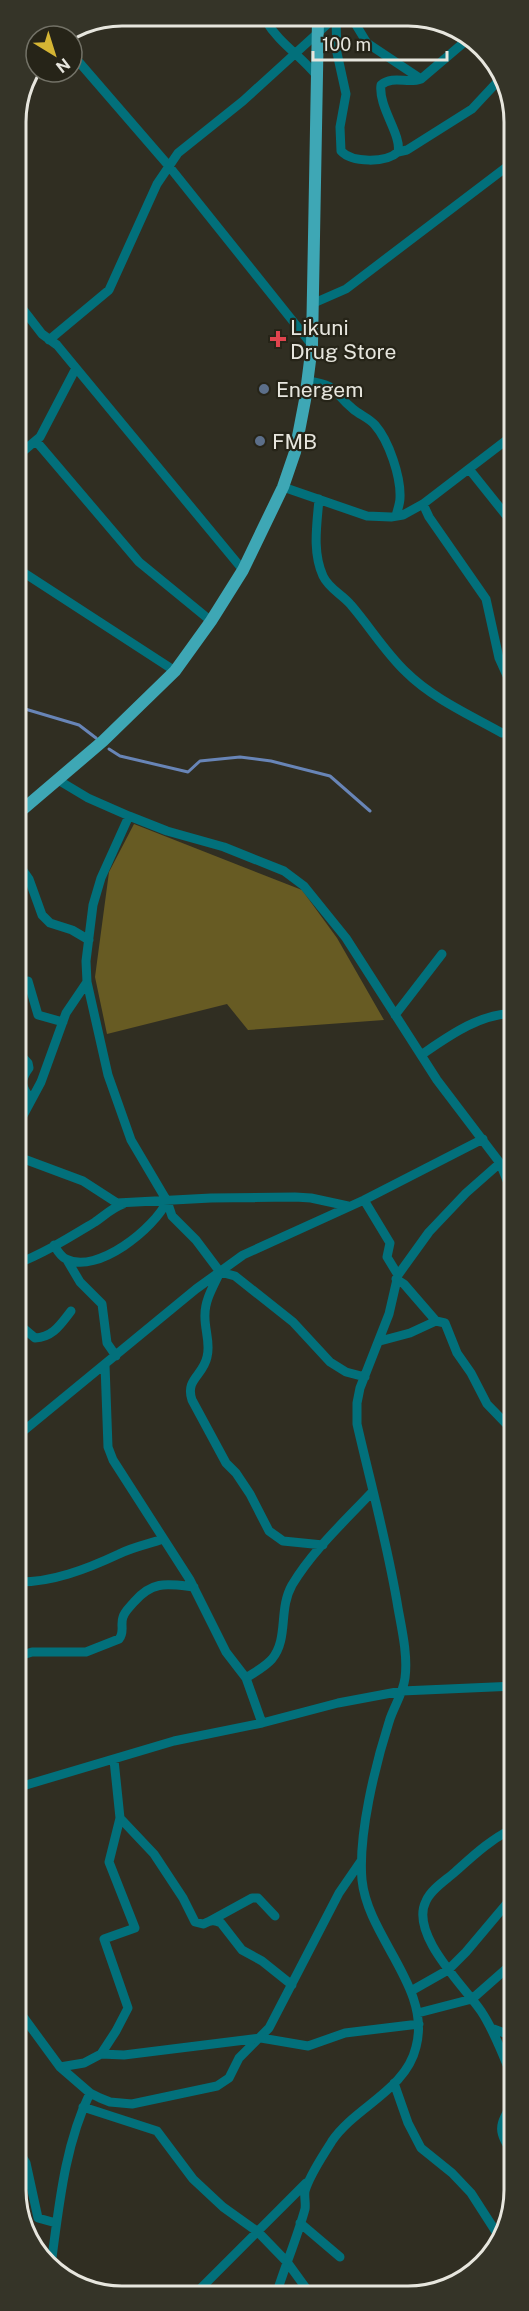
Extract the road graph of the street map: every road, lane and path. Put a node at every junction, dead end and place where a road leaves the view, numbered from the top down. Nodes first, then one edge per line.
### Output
1 (270, 26) edge
2 (318, 26) edge
3 (335, 26) edge
4 (357, 26) edge
5 (463, 43) edge
6 (295, 52) junction
7 (84, 68) edge
8 (317, 76) junction
9 (421, 79) junction
10 (496, 84) edge
11 (398, 152) junction
12 (168, 165) junction
13 (504, 169) edge
14 (314, 303) junction
15 (26, 312) edge
16 (49, 340) junction
17 (312, 345) junction
18 (76, 368) junction
19 (308, 381) junction
20 (36, 441) junction
21 (504, 442) edge
22 (26, 449) edge
23 (470, 469) junction
24 (283, 487) junction
25 (319, 499) junction
26 (423, 504) junction
27 (504, 512) edge
28 (396, 516) junction
29 (243, 570) junction
30 (26, 574) edge
31 (211, 621) junction
32 (504, 668) edge
33 (175, 671) junction
34 (502, 733) dead end
35 (58, 780) junction
36 (26, 807) edge
37 (129, 816) junction
38 (26, 875) edge
39 (89, 940) junction
40 (442, 954) dead end
41 (26, 982) edge
42 (87, 982) junction
43 (395, 1014) junction
44 (504, 1015) edge
45 (63, 1022) junction
46 (421, 1055) junction
47 (26, 1091) edge
48 (31, 1099) junction
49 (26, 1109) edge
50 (483, 1139) junction
51 (26, 1160) edge
52 (503, 1163) edge
53 (503, 1168) edge
54 (363, 1200) junction
55 (167, 1202) junction
56 (123, 1204) junction
57 (348, 1206) junction
58 (54, 1245) junction
59 (26, 1259) edge
60 (67, 1260) junction
61 (220, 1272) junction
62 (397, 1277) junction
63 (71, 1311) dead end
64 (436, 1321) junction
65 (26, 1330) edge
66 (380, 1341) junction
67 (116, 1356) junction
68 (105, 1365) junction
69 (365, 1377) junction
70 (503, 1422) edge
71 (26, 1429) edge
72 (373, 1491) junction
73 (163, 1539) junction
74 (323, 1545) junction
75 (26, 1582) edge
76 (194, 1587) junction
77 (26, 1654) edge
78 (246, 1678) junction
79 (503, 1686) edge
80 (402, 1691) junction
81 (262, 1723) junction
82 (114, 1760) junction
83 (26, 1785) edge
84 (120, 1818) junction
85 (503, 1833) edge
86 (361, 1861) junction
87 (503, 1908) edge
88 (275, 1917) dead end
89 (210, 1920) junction
90 (448, 1971) junction
91 (503, 1972) edge
92 (292, 1985) junction
93 (411, 1990) junction
94 (472, 1999) junction
95 (418, 2013) junction
96 (26, 2021) edge
97 (419, 2024) junction
98 (491, 2028) junction
99 (503, 2033) edge
100 (261, 2038) junction
101 (101, 2054) junction
102 (503, 2056) edge
103 (60, 2067) junction
104 (394, 2083) junction
105 (90, 2093) junction
106 (83, 2107) junction
107 (503, 2118) edge
108 (503, 2137) edge
109 (26, 2163) edge
110 (311, 2177) junction
111 (56, 2223) junction
112 (300, 2223) junction
113 (495, 2229) edge
114 (258, 2232) junction
115 (52, 2256) edge
116 (340, 2257) dead end
117 (286, 2262) junction
118 (203, 2286) edge
119 (279, 2286) edge
120 (304, 2286) edge

1 - 6 street
2 - 6 street
2 - 8 main road
3 - 11 street
4 - 9 street
5 - 9 street
6 - 8 street
6 - 12 street
7 - 12 street
8 - 14 main road
9 - 11 street
10 - 11 street
12 - 16 street
12 - 17 street
13 - 14 street
14 - 17 main road
15 - 16 street
16 - 18 street
17 - 19 main road
18 - 20 street
18 - 29 street
19 - 24 main road
19 - 28 street
20 - 22 street
20 - 31 street
21 - 23 street
23 - 26 street
23 - 27 street
24 - 25 street
24 - 29 main road
25 - 28 street
25 - 34 street
26 - 28 street
26 - 32 street
29 - 31 main road
30 - 33 street
31 - 33 main road
33 - 35 main road
35 - 36 main road
35 - 37 street
37 - 39 street
37 - 43 street
38 - 39 street
39 - 42 street
40 - 43 street
41 - 45 street
42 - 45 street
42 - 55 street
43 - 46 street
44 - 46 street
45 - 48 street
46 - 50 street
47 - 48 street
48 - 49 street
50 - 52 street
50 - 54 street
51 - 56 street
53 - 62 street
54 - 57 street
54 - 62 street
55 - 56 street
55 - 57 street
55 - 60 street
55 - 61 street
56 - 58 street
57 - 61 street
58 - 59 street
58 - 60 street
60 - 67 street
61 - 67 street
61 - 69 street
61 - 74 street
62 - 64 street
62 - 66 street
63 - 65 street
64 - 66 street
64 - 70 street
66 - 69 street
67 - 68 street
68 - 71 street
68 - 73 street
69 - 72 street
72 - 74 street
72 - 80 street
73 - 75 street
73 - 76 street
74 - 78 street
76 - 77 street
76 - 78 street
78 - 81 street
79 - 80 street
80 - 81 street
80 - 86 street
81 - 82 street
82 - 83 street
82 - 84 street
84 - 89 street
84 - 101 street
85 - 90 street
86 - 92 street
86 - 93 street
87 - 90 street
88 - 89 street
89 - 92 street
90 - 93 street
90 - 94 street
91 - 94 street
92 - 100 street
93 - 95 street
94 - 95 street
94 - 98 street
95 - 97 street
96 - 103 street
97 - 100 street
97 - 104 street
98 - 99 street
98 - 102 street
100 - 101 street
100 - 105 street
101 - 103 street
103 - 105 street
104 - 110 street
104 - 113 street
105 - 106 street
106 - 111 street
106 - 114 street
107 - 108 street
109 - 111 street
110 - 112 street
110 - 114 street
111 - 115 street
112 - 116 street
112 - 117 street
114 - 117 street
114 - 118 street
117 - 119 street
117 - 120 street

